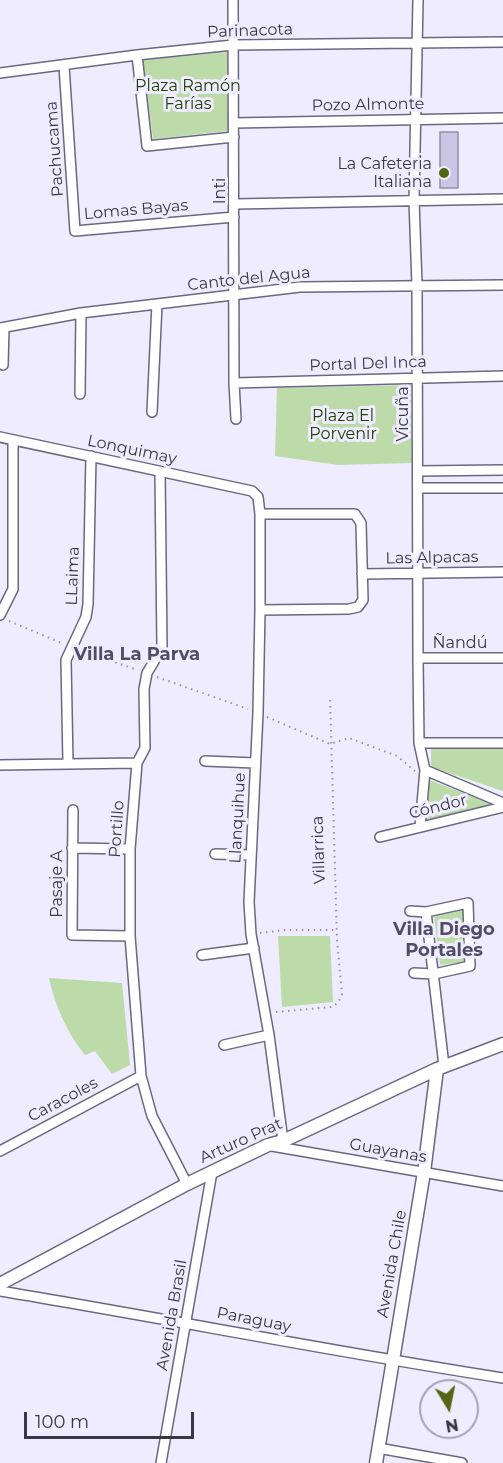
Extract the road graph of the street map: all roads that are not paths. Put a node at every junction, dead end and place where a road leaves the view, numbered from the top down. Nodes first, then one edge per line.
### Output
1 (233, 0) edge
2 (418, 0) edge
3 (503, 42) edge
4 (416, 44) junction
5 (233, 45) junction
6 (136, 55) junction
7 (64, 66) junction
8 (0, 73) edge
9 (416, 118) junction
10 (503, 118) edge
11 (234, 123) junction
12 (234, 136) junction
13 (503, 199) edge
14 (414, 200) junction
15 (235, 204) junction
16 (234, 217) junction
17 (75, 231) joint
18 (417, 285) junction
19 (503, 285) edge
20 (234, 294) junction
21 (158, 304) junction
22 (81, 313) junction
23 (2, 328) edge
24 (3, 365) dead end
25 (503, 376) edge
26 (417, 377) junction
27 (234, 383) junction
28 (80, 394) dead end
29 (152, 412) dead end
30 (236, 419) dead end
31 (0, 437) edge
32 (13, 440) junction
33 (91, 456) junction
34 (503, 470) edge
35 (418, 471) junction
36 (160, 472) junction
37 (418, 488) junction
38 (503, 488) edge
39 (257, 494) joint
40 (260, 514) junction
41 (503, 572) edge
42 (418, 573) junction
43 (362, 574) junction
44 (260, 610) junction
45 (0, 616) edge
46 (418, 658) junction
47 (503, 658) edge
48 (419, 743) junction
49 (503, 743) edge
50 (205, 761) dead end
51 (137, 763) junction
52 (255, 763) junction
53 (68, 764) junction
54 (0, 765) edge
55 (424, 774) junction
56 (503, 805) edge
57 (73, 810) dead end
58 (420, 827) junction
59 (380, 837) dead end
60 (72, 848) junction
61 (130, 849) junction
62 (215, 854) dead end
63 (251, 855) junction
64 (410, 911) dead end
65 (426, 912) junction
66 (130, 936) junction
67 (254, 948) junction
68 (202, 955) dead end
69 (414, 973) dead end
70 (434, 974) junction
71 (268, 1035) junction
72 (503, 1044) edge
73 (224, 1045) dead end
74 (440, 1068) junction
75 (141, 1076) junction
76 (283, 1141) junction
77 (268, 1145) junction
78 (0, 1151) edge
79 (212, 1172) junction
80 (424, 1172) junction
81 (187, 1184) junction
82 (503, 1186) edge
83 (0, 1284) edge
84 (0, 1291) edge
85 (185, 1322) junction
86 (393, 1361) junction
87 (503, 1378) edge
88 (378, 1448) junction
89 (161, 1463) edge
90 (376, 1463) edge
91 (462, 1463) edge

1 - 5 street, Inti
2 - 4 street, Vicuña
3 - 4 street, Parinacota
4 - 5 street, Parinacota
4 - 9 street, Vicuña
5 - 6 street, Parinacota
5 - 11 street, Inti
6 - 7 street, Parinacota
6 - 12 street
7 - 8 street, Parinacota
7 - 17 street, Pachucama
9 - 10 street, Pozo Almonte
9 - 11 street, Pozo Almonte
9 - 14 street, Vicuña
11 - 12 street, Inti
12 - 15 street, Inti
13 - 14 street
14 - 15 street
14 - 18 street, Vicuña
15 - 16 street, Inti
16 - 17 street, Lomas Bayas
16 - 20 street, Inti
18 - 19 street, Canto del Agua
18 - 20 street, Canto del Agua
18 - 26 street, Vicuña
20 - 21 street, Canto del Agua
20 - 27 street, Inti
21 - 22 street, Canto del Agua
21 - 29 street
22 - 23 street, Canto del Agua
22 - 28 street
23 - 24 street
25 - 26 street, Portal Del Inca
26 - 27 street, Portal Del Inca
26 - 35 street, Vicuña
27 - 30 street, Inti
31 - 32 street, Lonquimay
32 - 33 street, Lonquimay
32 - 45 street
33 - 36 street, Lonquimay
33 - 53 street, LLaima
34 - 35 street
35 - 37 street, Vicuña
36 - 39 street, Lonquimay
36 - 51 street, Portillo
37 - 38 street
37 - 42 street, Vicuña
39 - 40 street, Llanquihue
40 - 43 street
40 - 44 street, Llanquihue
41 - 42 street, Las Alpacas
42 - 43 street, Las Alpacas
42 - 46 street, Vicuña
43 - 44 street
44 - 52 street, Llanquihue
46 - 47 street, Ñandú
46 - 48 street, Vicuña
48 - 49 street
48 - 55 street, Vicuña
50 - 52 street
51 - 53 street
51 - 61 street, Portillo
52 - 63 street, Llanquihue
53 - 54 street
55 - 56 street
55 - 58 street, Vicuña
56 - 58 street, Cóndor
57 - 60 street, Pasaje A
58 - 59 street, Cóndor
60 - 61 street
60 - 66 street, Pasaje A
61 - 66 street, Portillo
62 - 63 street
63 - 67 street, Llanquihue
64 - 65 street
65 - 70 street
65 - 70 street
66 - 75 street, Portillo
67 - 68 street
67 - 71 street, Llanquihue
69 - 70 street
70 - 74 street
71 - 73 street
71 - 76 street, Llanquihue
72 - 74 main road, Arturo Prat
74 - 76 main road, Arturo Prat
74 - 80 main road, Avenida Chile
75 - 78 street, Caracoles
75 - 81 street, Portillo
76 - 77 main road, Arturo Prat
77 - 79 main road, Arturo Prat
77 - 80 street, Guayanas
79 - 81 main road, Arturo Prat
79 - 85 street, Avenida Brasil
80 - 82 street, Guayanas
80 - 86 main road, Avenida Chile
81 - 83 main road, Arturo Prat
84 - 85 street, Paraguay
85 - 86 street, Paraguay
85 - 89 street, Avenida Brasil
86 - 87 street, Paraguay
86 - 88 main road, Avenida Chile
88 - 90 main road, Avenida Chile
88 - 91 street

